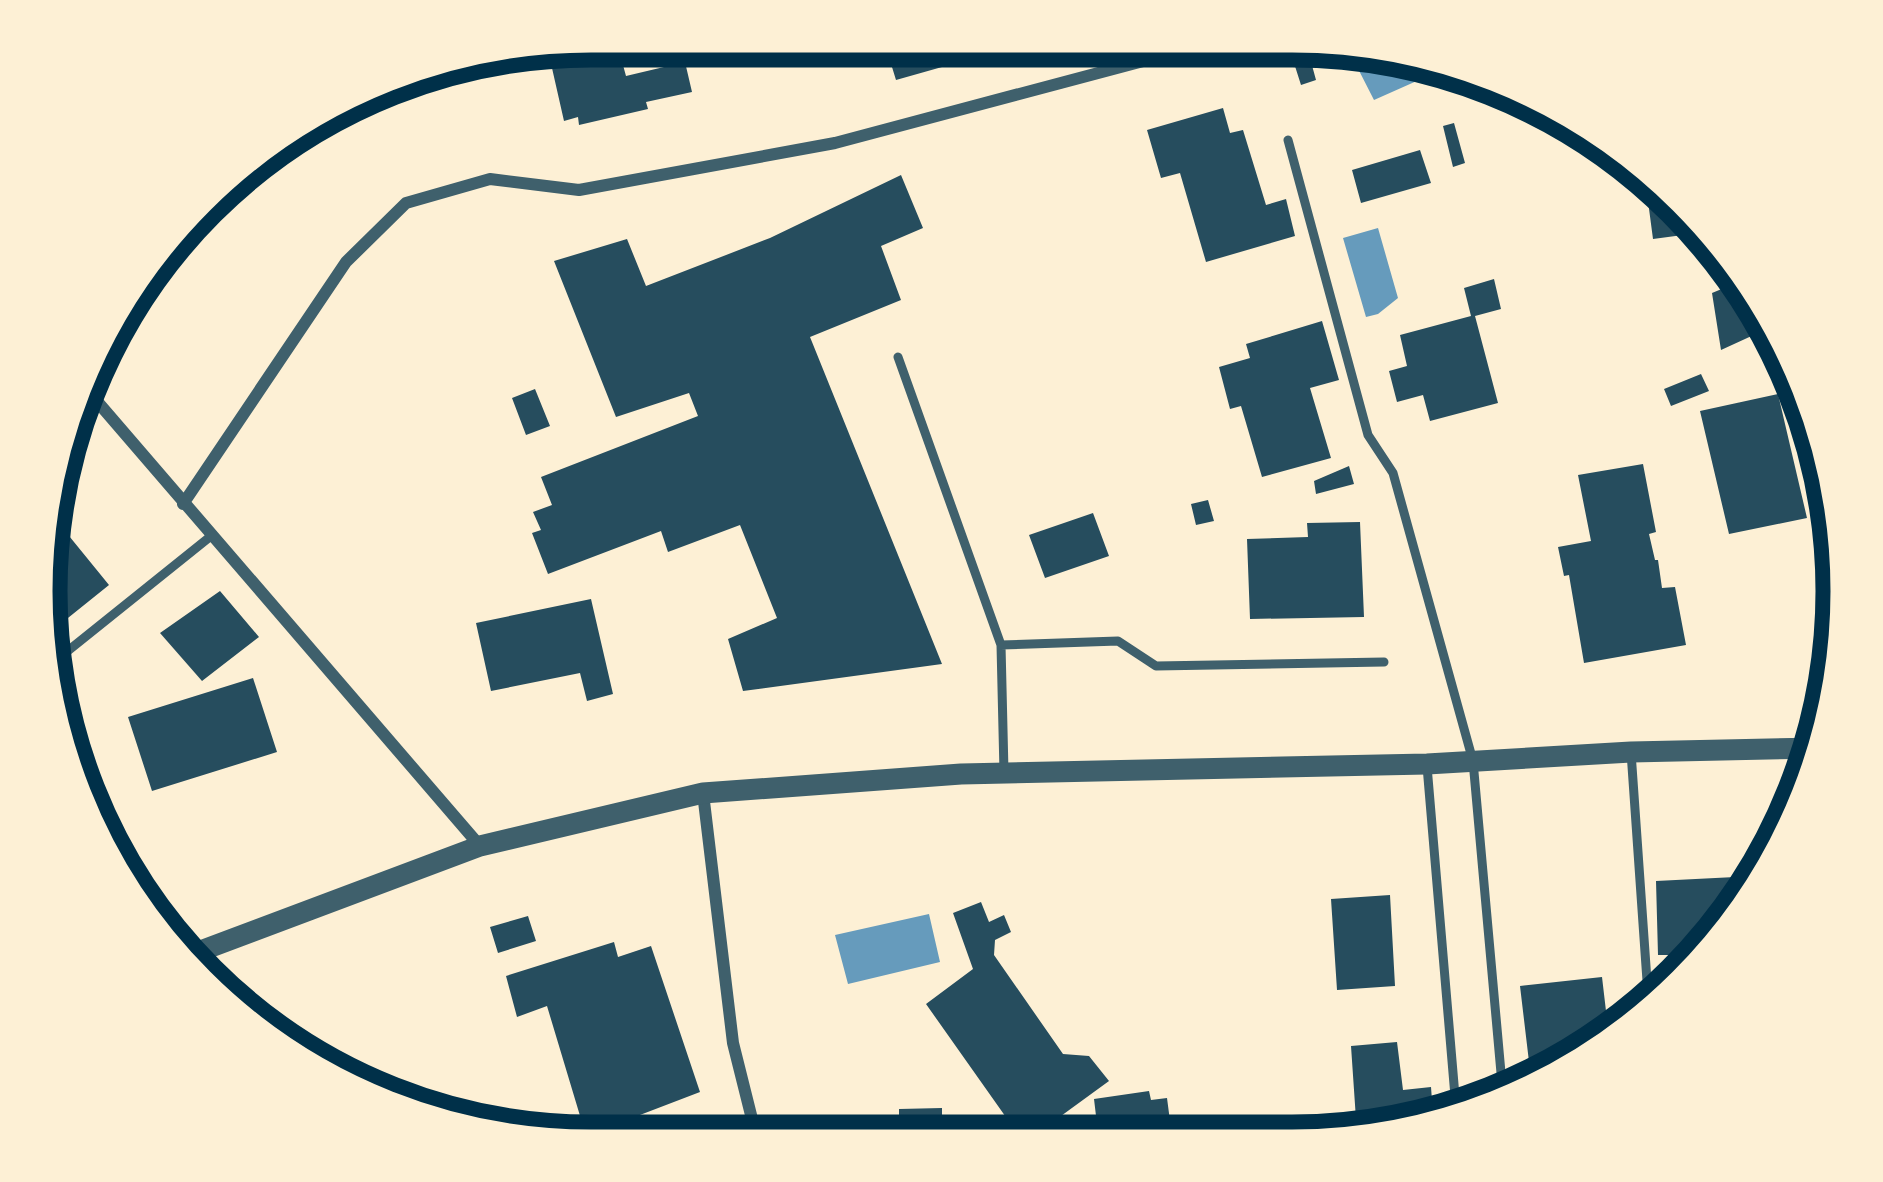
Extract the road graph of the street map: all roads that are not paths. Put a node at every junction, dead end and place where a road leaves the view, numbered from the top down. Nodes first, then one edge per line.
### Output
1 (1146, 60) edge
2 (1288, 140) dead end
3 (898, 357) dead end
4 (96, 400) edge
5 (183, 504) junction
6 (211, 536) junction
7 (1001, 645) junction
8 (64, 654) edge
9 (1384, 662) dead end
10 (1799, 748) edge
11 (1631, 752) junction
12 (1473, 760) junction
13 (1427, 764) junction
14 (1004, 772) junction
15 (703, 794) junction
16 (480, 846) junction
17 (201, 951) edge
18 (1647, 985) edge
19 (1502, 1079) edge
20 (1455, 1096) edge
21 (753, 1122) edge

1 - 5 street
2 - 12 lane
3 - 7 lane
4 - 5 street
5 - 6 street
6 - 8 lane
6 - 16 street
7 - 9 lane
7 - 14 lane
10 - 11 street
11 - 12 street
11 - 18 lane
12 - 13 street
12 - 19 lane
13 - 14 street
13 - 20 lane
14 - 15 street
15 - 16 street
15 - 21 street
16 - 17 street

